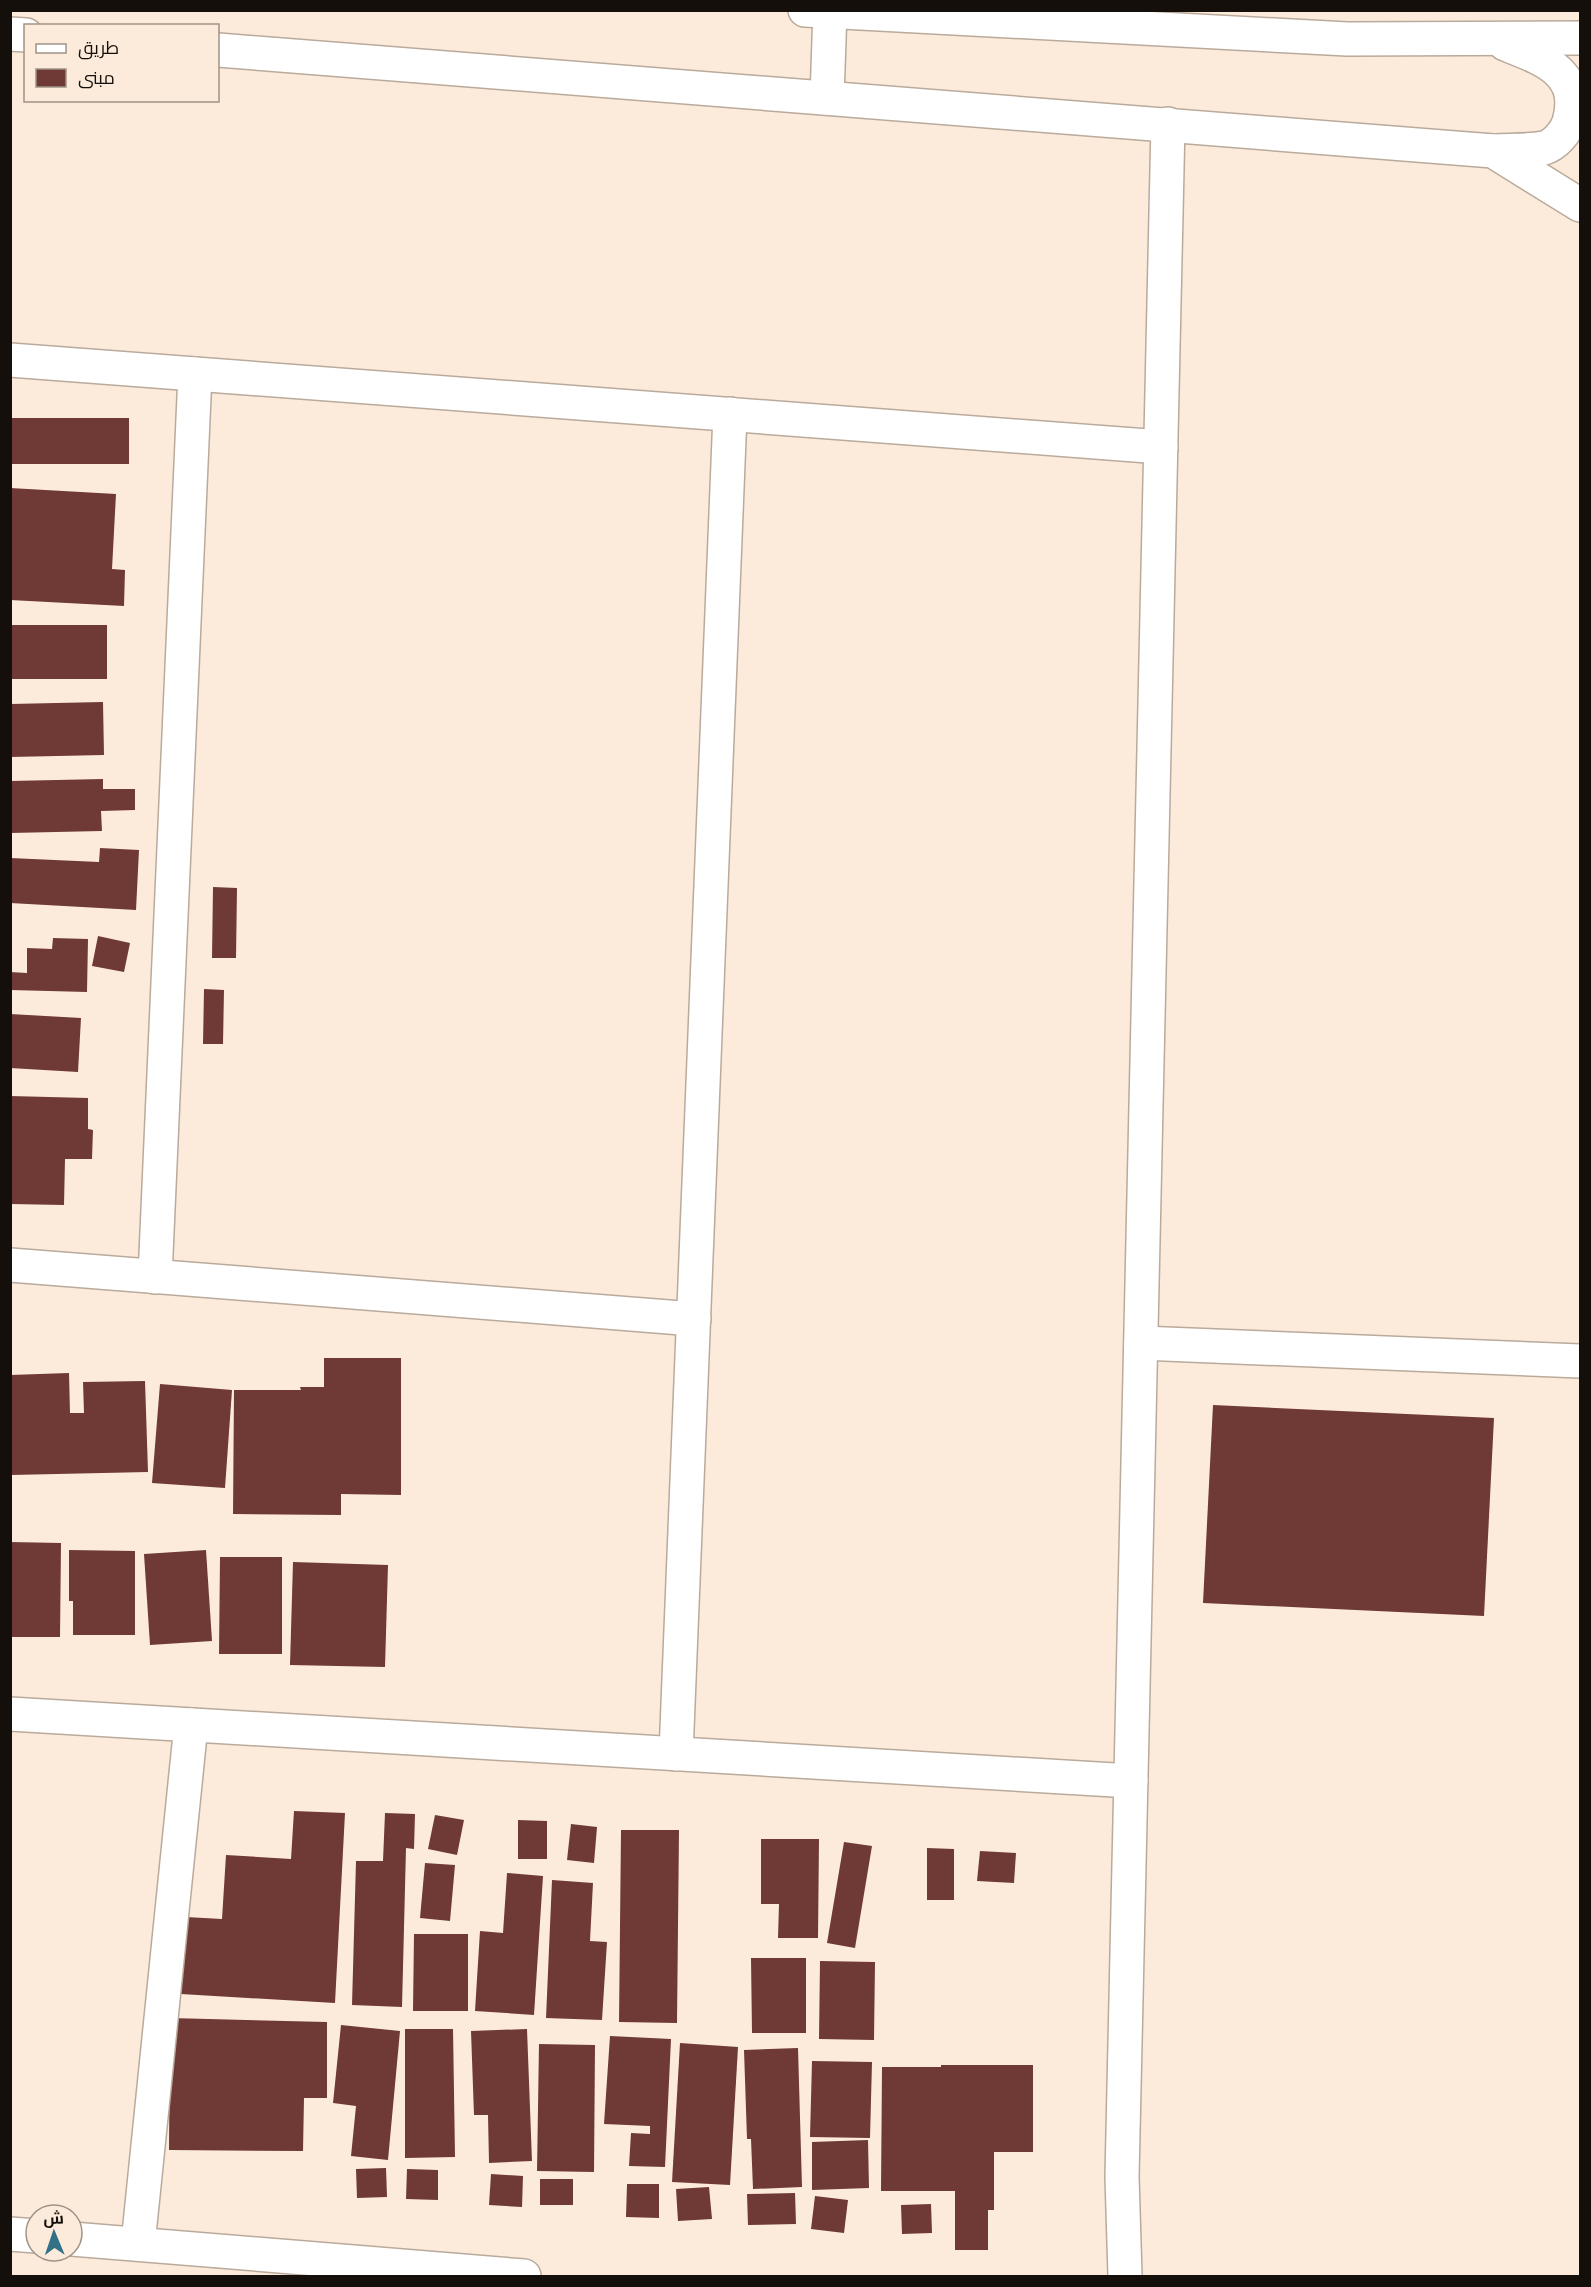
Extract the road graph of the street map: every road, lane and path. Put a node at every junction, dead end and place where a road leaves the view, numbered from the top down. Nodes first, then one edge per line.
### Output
1 (822, 11) edge
2 (1492, 38) junction
3 (1581, 38) edge
4 (219, 50) edge
5 (827, 98) junction
6 (1168, 124) junction
7 (1493, 151) junction
8 (1581, 205) edge
9 (10, 360) edge
10 (195, 374) junction
11 (730, 414) junction
12 (1161, 447) junction
13 (10, 1265) edge
14 (155, 1277) junction
15 (694, 1319) junction
16 (1141, 1344) junction
17 (1581, 1360) edge
18 (10, 1714) edge
19 (191, 1725) junction
20 (676, 1754) junction
21 (1131, 1781) junction
22 (84, 2240) edge
23 (138, 2244) junction
24 (524, 2277) edge
25 (1125, 2277) edge

1 - 2 street
1 - 5 street
2 - 3 street
2 - 7 street
4 - 5 street
5 - 6 street
6 - 7 street
6 - 12 street
7 - 8 street
9 - 10 street
10 - 11 street
10 - 14 street
11 - 12 street
11 - 15 street
12 - 16 street
13 - 14 street
14 - 15 street
15 - 20 street
16 - 17 street
16 - 21 street
18 - 19 street
19 - 20 street
19 - 23 street
20 - 21 street
21 - 25 street
22 - 23 street
23 - 24 street

